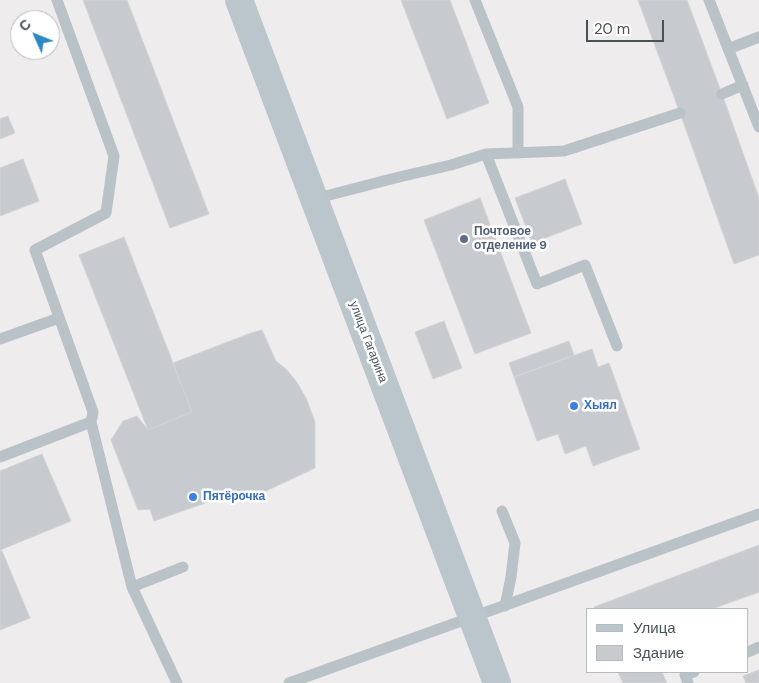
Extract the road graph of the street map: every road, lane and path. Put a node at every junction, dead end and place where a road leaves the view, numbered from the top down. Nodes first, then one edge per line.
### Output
1 (57, 0) edge
2 (239, 0) edge
3 (475, 0) edge
4 (709, 0) edge
5 (759, 37) edge
6 (728, 49) junction
7 (744, 85) junction
8 (722, 94) dead end
9 (680, 112) dead end
10 (759, 127) edge
11 (518, 153) junction
12 (486, 154) junction
13 (314, 199) junction
14 (59, 318) junction
15 (0, 339) edge
16 (616, 346) dead end
17 (91, 422) junction
18 (0, 457) edge
19 (502, 511) dead end
20 (759, 514) edge
21 (183, 567) dead end
22 (132, 587) junction
23 (505, 606) junction
24 (472, 618) junction
25 (691, 673) edge
26 (178, 683) edge
27 (289, 683) edge
28 (497, 683) edge
29 (688, 683) edge

1 - 14 lane
2 - 13 street, улица Гагарина
3 - 11 lane
4 - 6 lane
5 - 6 lane
6 - 7 lane
7 - 8 lane
7 - 10 lane
9 - 11 lane
11 - 12 lane
12 - 13 lane
12 - 16 lane
13 - 24 street, улица Гагарина
14 - 15 lane
14 - 17 lane
17 - 18 lane
17 - 22 lane
19 - 23 lane
20 - 23 lane
21 - 22 lane
22 - 26 lane
23 - 24 lane
24 - 27 lane
24 - 28 street, улица Гагарина
25 - 29 lane

